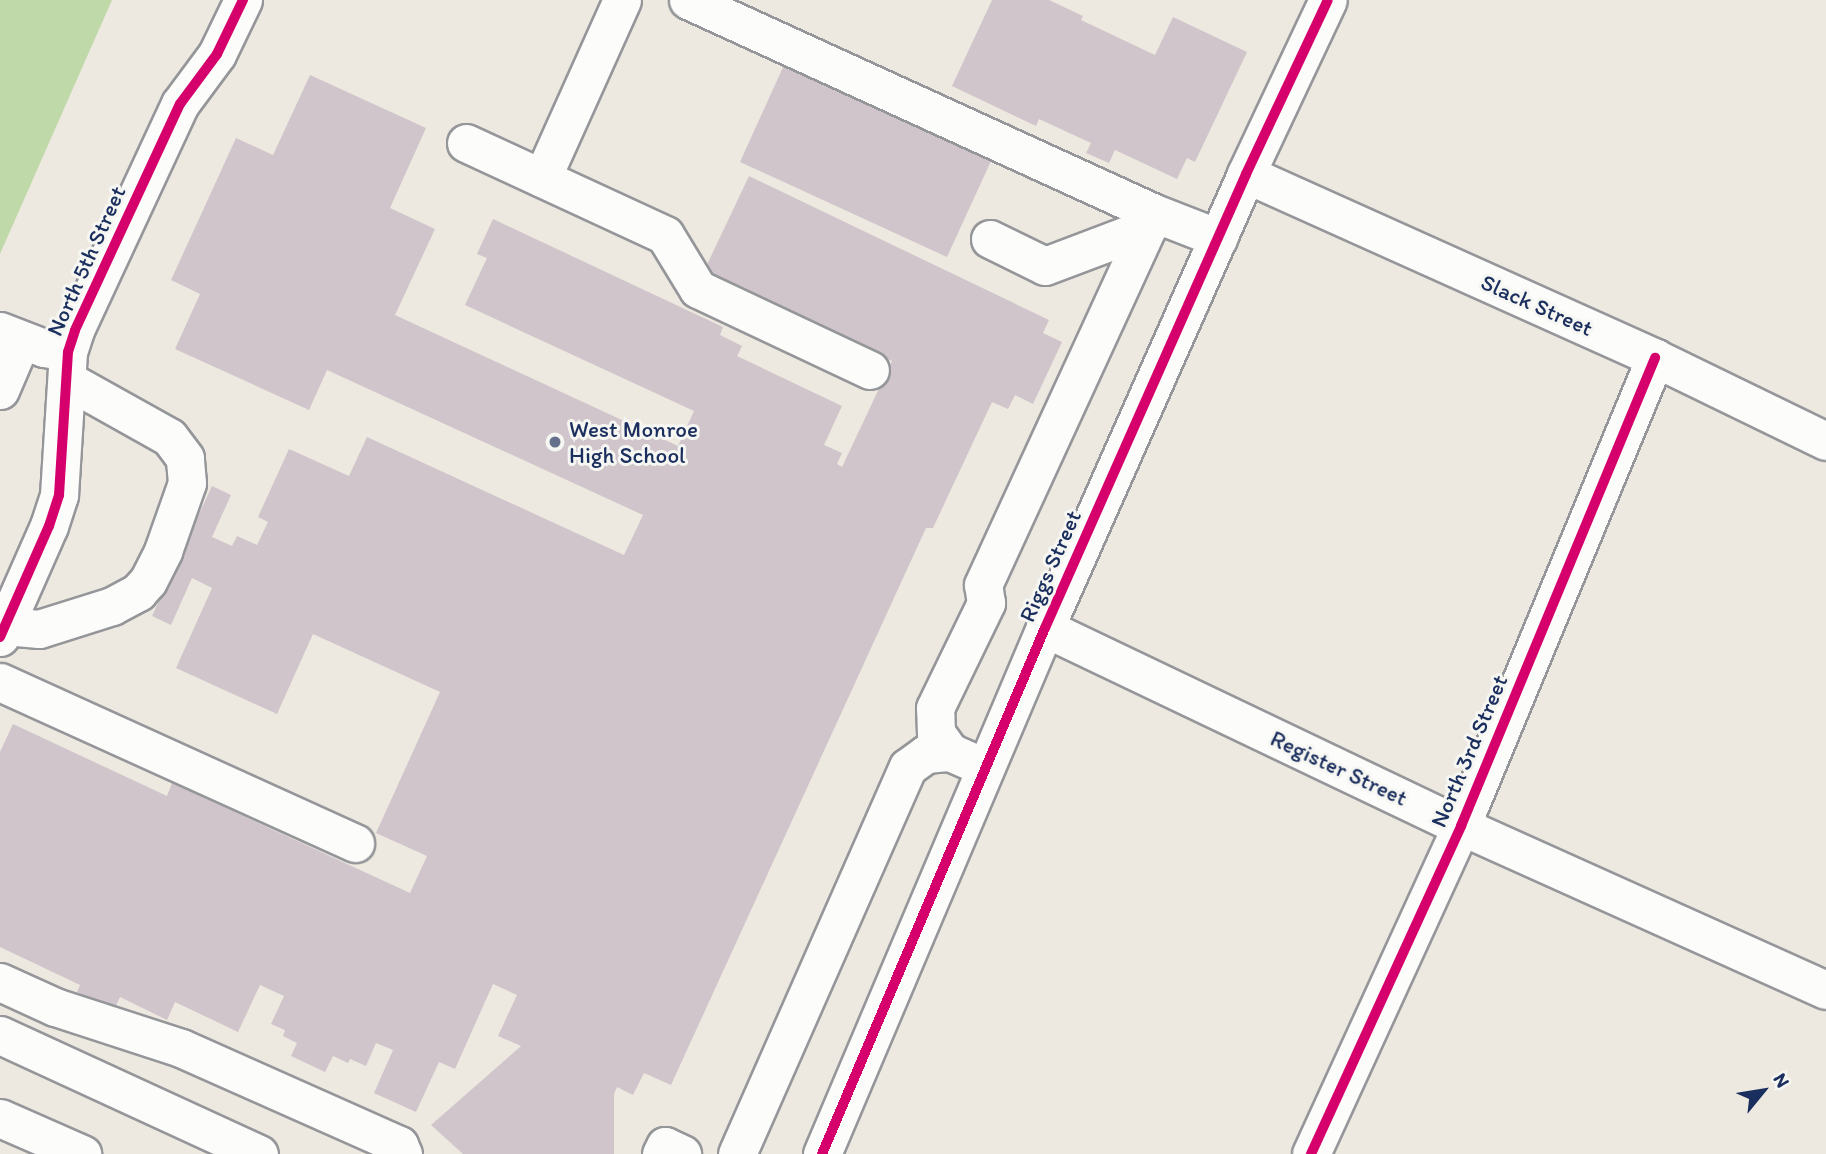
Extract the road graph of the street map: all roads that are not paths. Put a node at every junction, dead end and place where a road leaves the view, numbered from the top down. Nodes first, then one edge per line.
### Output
1 (243, 0) edge
2 (622, 0) edge
3 (688, 0) edge
4 (1328, 0) edge
5 (466, 143) dead end
6 (1246, 174) junction
7 (542, 178) junction
8 (1151, 220) junction
9 (1218, 238) junction
10 (990, 239) dead end
11 (11, 336) edge
12 (1655, 358) junction
13 (68, 366) junction
14 (870, 370) dead end
15 (0, 390) edge
16 (1826, 440) edge
17 (1045, 628) junction
18 (2, 631) edge
19 (0, 682) edge
20 (950, 752) junction
21 (986, 768) junction
22 (1461, 826) junction
23 (355, 843) dead end
24 (0, 982) edge
25 (1826, 990) edge
26 (0, 1035) edge
27 (0, 1118) edge
28 (82, 1154) edge
29 (259, 1154) edge
30 (403, 1154) edge
31 (661, 1154) edge
32 (682, 1154) edge
33 (737, 1154) edge
34 (822, 1154) edge
35 (1311, 1154) edge

1 - 13 street, North 5th Street
2 - 7 street
3 - 8 street
4 - 6 street, Riggs Street
5 - 7 street
6 - 9 street, Riggs Street
6 - 12 street, Slack Street
7 - 14 street
8 - 9 street
8 - 10 street
8 - 20 street
9 - 17 street, Riggs Street
11 - 13 street
11 - 15 street
12 - 16 street, Slack Street
12 - 22 street, North 3rd Street
13 - 18 street, North 5th Street
13 - 18 street
17 - 21 street, Riggs Street
17 - 22 street, Register Street
19 - 23 street
20 - 21 street
20 - 33 street
21 - 34 street, Riggs Street
22 - 25 street, Register Street
22 - 35 street, North 3rd Street
24 - 30 street
26 - 29 street
27 - 28 street
31 - 32 street

